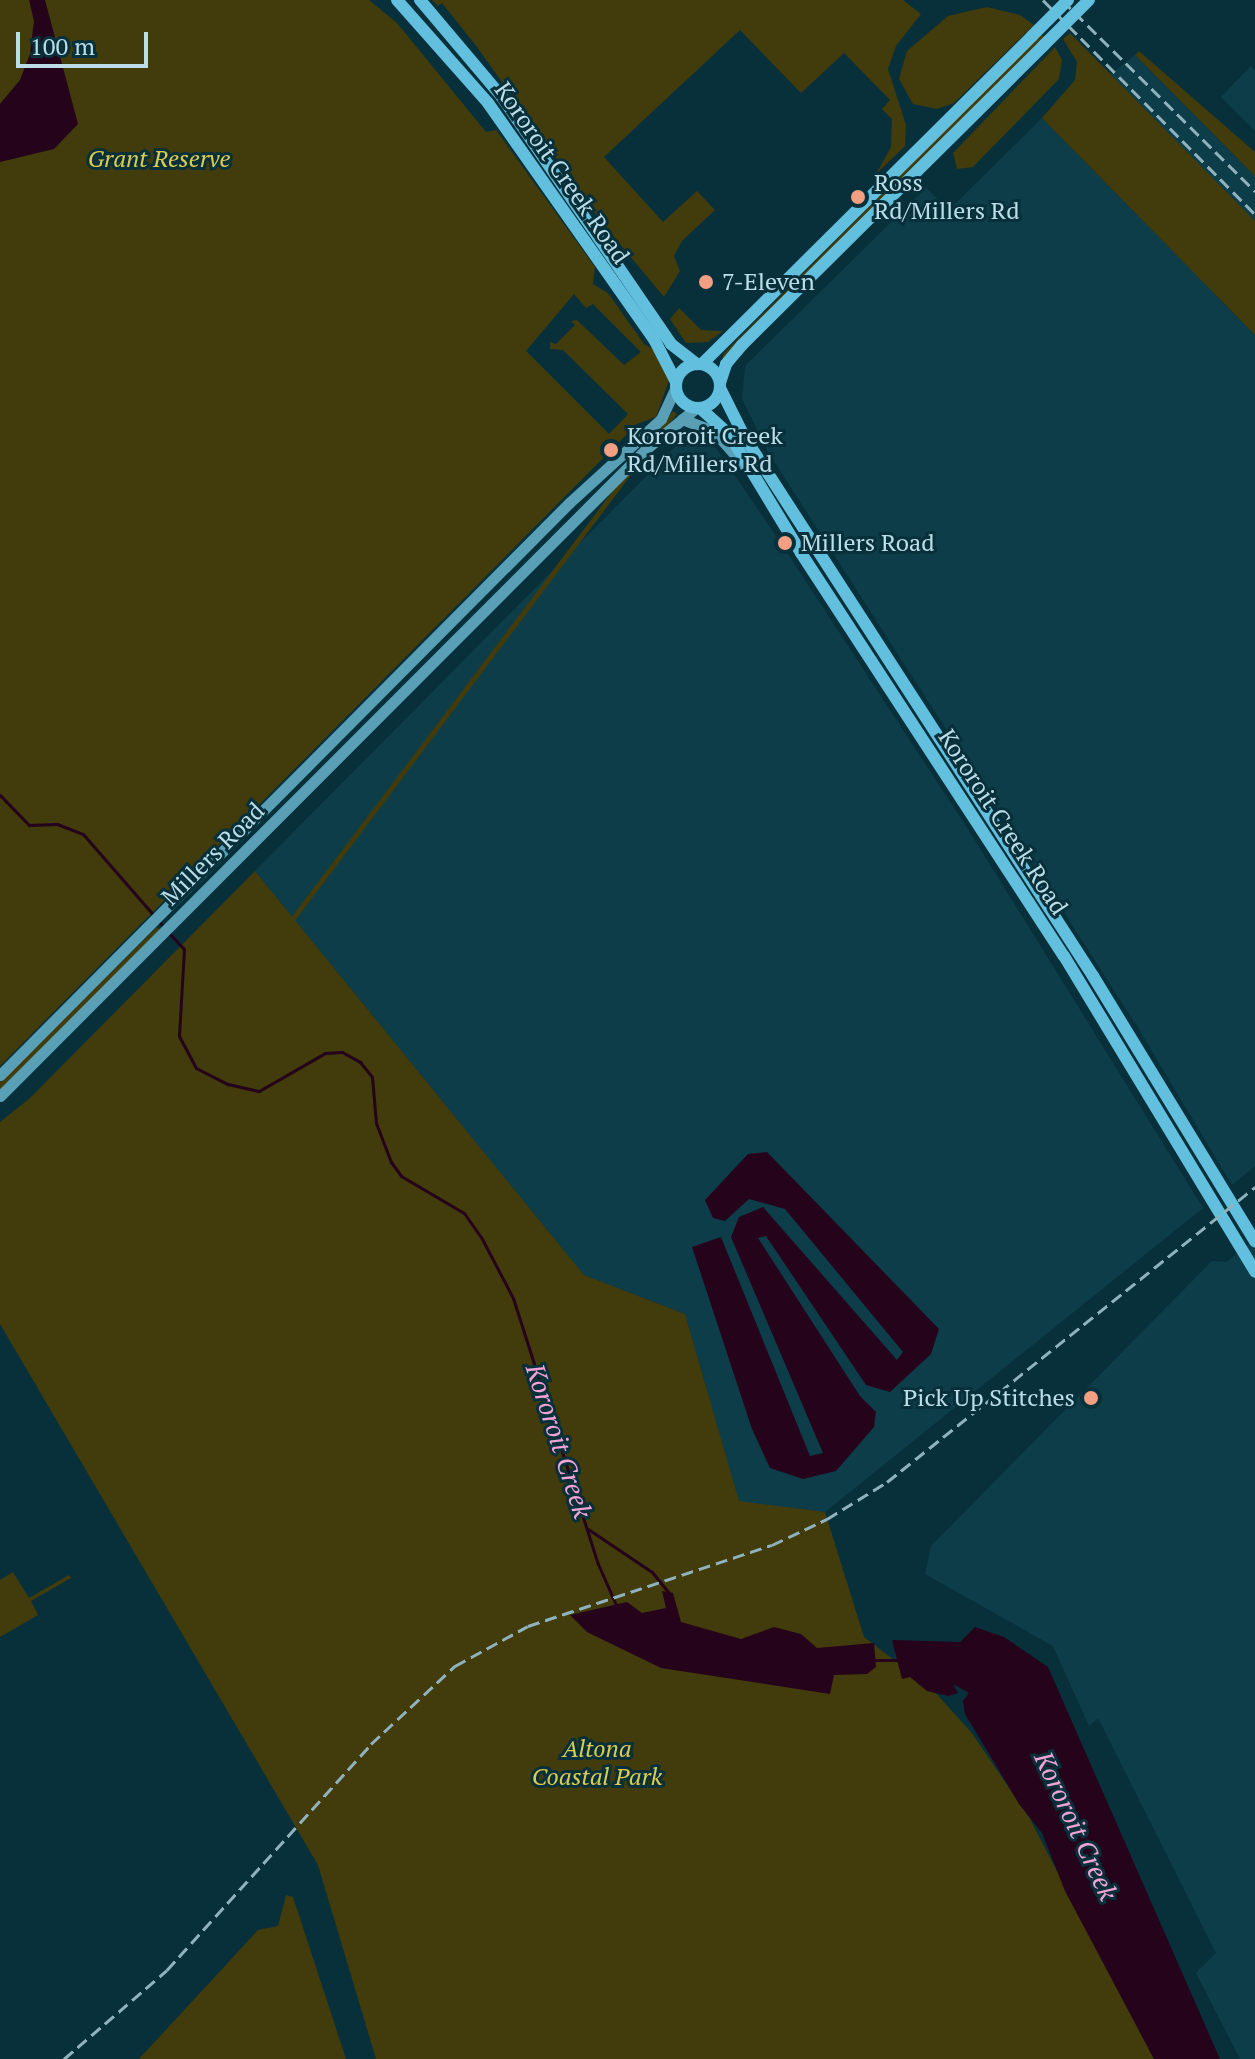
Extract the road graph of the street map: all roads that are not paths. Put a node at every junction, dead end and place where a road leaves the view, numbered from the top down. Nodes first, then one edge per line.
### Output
1 (397, 0) edge
2 (420, 0) edge
3 (1068, 0) edge
4 (1089, 0) edge
5 (700, 364) junction
6 (676, 384) junction
7 (720, 385) junction
8 (698, 408) junction
9 (682, 419) junction
10 (751, 472) junction
11 (780, 491) junction
12 (772, 508) junction
13 (901, 678) junction
14 (888, 686) junction
15 (0, 1075) edge
16 (0, 1096) edge
17 (1189, 1134) junction
18 (1174, 1143) junction
19 (1200, 1152) junction
20 (1185, 1161) junction
21 (1255, 1241) edge
22 (1255, 1272) edge

1 - 6 main road, Kororoit Creek Road
2 - 5 main road, Kororoit Creek Road
3 - 5 main road, bridge
4 - 7 main road, bridge
5 - 6 main road
5 - 7 main road
6 - 8 main road
6 - 15 main road, Millers Road
7 - 8 main road
7 - 11 main road, Kororoit Creek Road
8 - 9 main road, Millers Road
8 - 10 main road, Kororoit Creek Road
9 - 10 main road
9 - 16 main road, Millers Road
10 - 12 main road, Kororoit Creek Road
11 - 12 main road
11 - 13 main road, Kororoit Creek Road
12 - 14 main road, Kororoit Creek Road
13 - 14 main road
13 - 17 main road, Kororoit Creek Road
14 - 18 main road, Kororoit Creek Road
17 - 18 main road
17 - 19 main road, Kororoit Creek Road
18 - 20 main road, Kororoit Creek Road
19 - 20 main road
19 - 21 main road, Kororoit Creek Road
20 - 22 main road, Kororoit Creek Road

